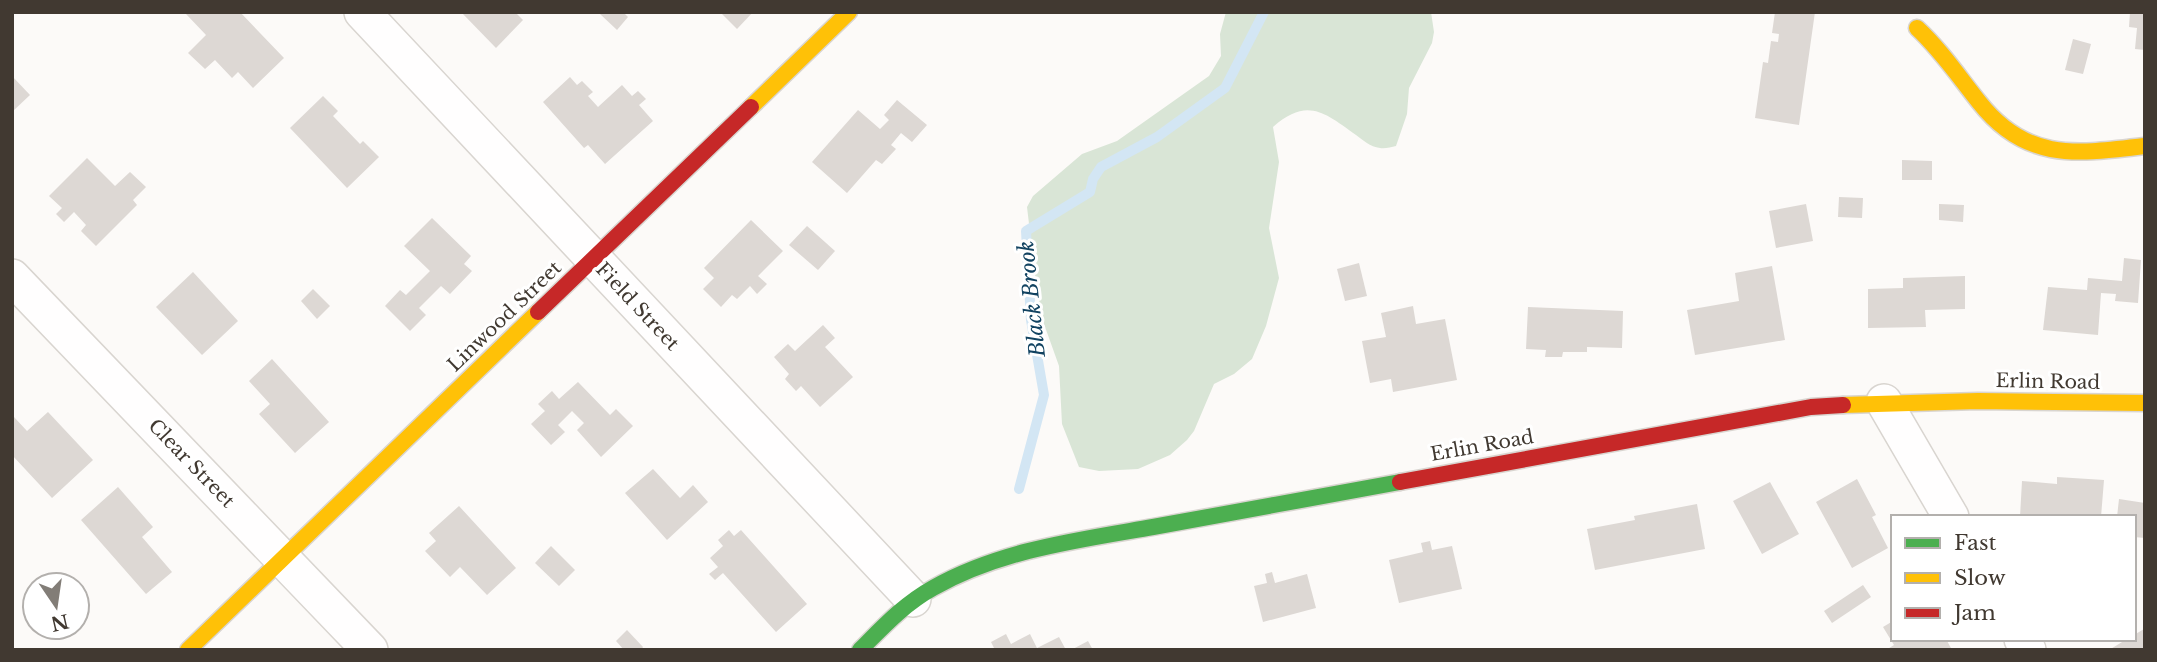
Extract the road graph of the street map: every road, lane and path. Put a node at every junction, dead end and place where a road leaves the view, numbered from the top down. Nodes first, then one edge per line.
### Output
1 (362, 12) edge
2 (849, 12) edge
3 (1917, 27) dead end
4 (2145, 146) edge
5 (594, 259) junction
6 (12, 277) edge
7 (1884, 401) junction
8 (2145, 403) edge
9 (1950, 515) edge
10 (284, 559) junction
11 (913, 599) junction
12 (188, 650) edge
13 (370, 650) edge
14 (860, 650) edge

1 - 5 street, Field Street
2 - 5 street, Linwood Street
3 - 4 street
5 - 10 street, Linwood Street
5 - 11 street, Field Street
6 - 10 street, Clear Street
7 - 8 street, Erlin Road
7 - 9 street
7 - 11 street, Erlin Road
10 - 12 street, Linwood Street
10 - 13 street, Clear Street
11 - 14 street, Erlin Road

